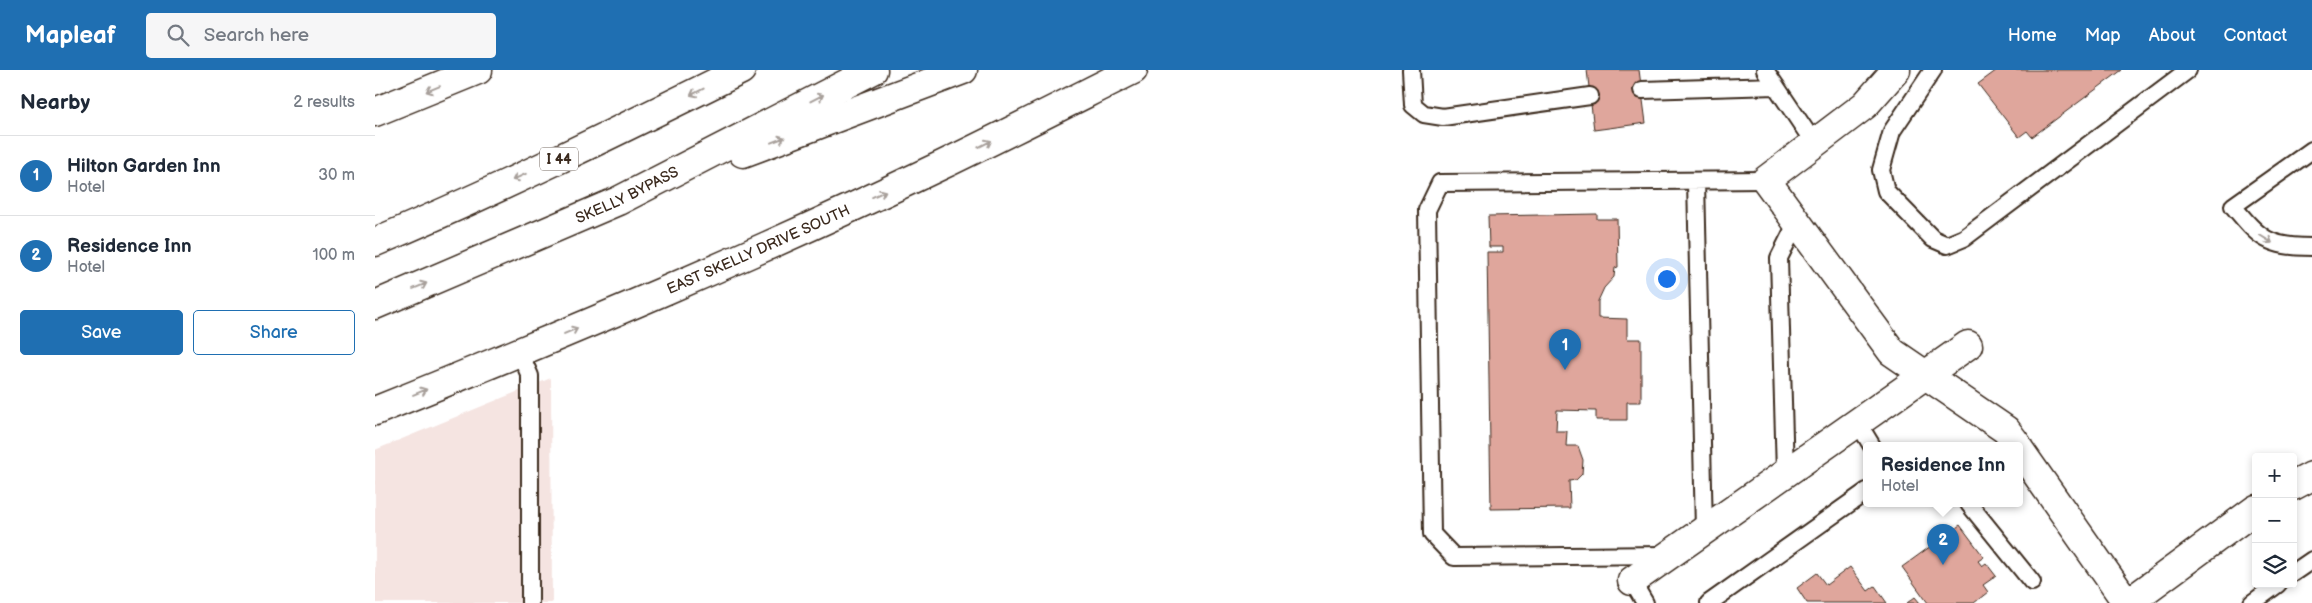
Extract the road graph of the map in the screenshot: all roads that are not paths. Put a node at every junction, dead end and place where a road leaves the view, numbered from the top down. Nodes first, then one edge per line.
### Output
1 (478, 70) edge
2 (741, 70) edge
3 (873, 70) edge
4 (963, 70) edge
5 (1133, 70) edge
6 (1411, 70) edge
7 (1765, 70) edge
8 (1896, 70) edge
9 (1933, 70) edge
10 (2188, 70) edge
11 (1776, 86) junction
12 (1642, 90) dead end
13 (1590, 96) dead end
14 (375, 112) edge
15 (1815, 143) junction
16 (2312, 150) edge
17 (1696, 180) junction
18 (1767, 180) junction
19 (618, 201) junction
20 (1797, 222) junction
21 (375, 242) edge
22 (2312, 247) edge
23 (375, 305) edge
24 (1968, 345) dead end
25 (520, 352) junction
26 (1926, 375) junction
27 (375, 411) edge
28 (1858, 423) junction
29 (1870, 442) edge
30 (2015, 442) edge
31 (2023, 454) edge
32 (1785, 474) junction
33 (2312, 476) edge
34 (2297, 484) edge
35 (1863, 494) edge
36 (1971, 507) edge
37 (2252, 512) edge
38 (1704, 530) junction
39 (1669, 555) junction
40 (2312, 560) edge
41 (2297, 570) edge
42 (2032, 582) dead end
43 (2273, 588) edge
44 (1638, 592) edge
45 (530, 603) edge
46 (1709, 603) edge
47 (2128, 603) edge
48 (2253, 603) edge

1 -> 14 main road
2 -> 21 main road, I 44
19 -> 3 main road, SKELLY BYPASS
19 -> 4 main road
25 -> 5 main road, EAST SKELLY DRIVE SOUTH
6 - 13 lane
7 - 11 lane
8 - 15 main road
9 - 10 lane
11 - 12 lane
11 - 15 lane
15 - 18 main road
16 -> 22 lane
17 - 18 lane
17 - 38 lane
17 - 39 lane
18 - 20 main road
23 -> 19 main road, SKELLY BYPASS
20 - 26 main road
20 - 32 lane
24 - 26 main road
27 -> 25 main road, EAST SKELLY DRIVE SOUTH
25 - 45 lane
26 - 28 main road
26 - 30 main road
28 - 29 lane
28 - 32 main road
31 - 47 main road
32 - 38 main road
33 - 34 main road
35 - 46 lane
36 - 42 lane
37 - 47 main road
38 - 39 main road
39 - 44 main road
40 - 41 lane
43 - 48 lane

